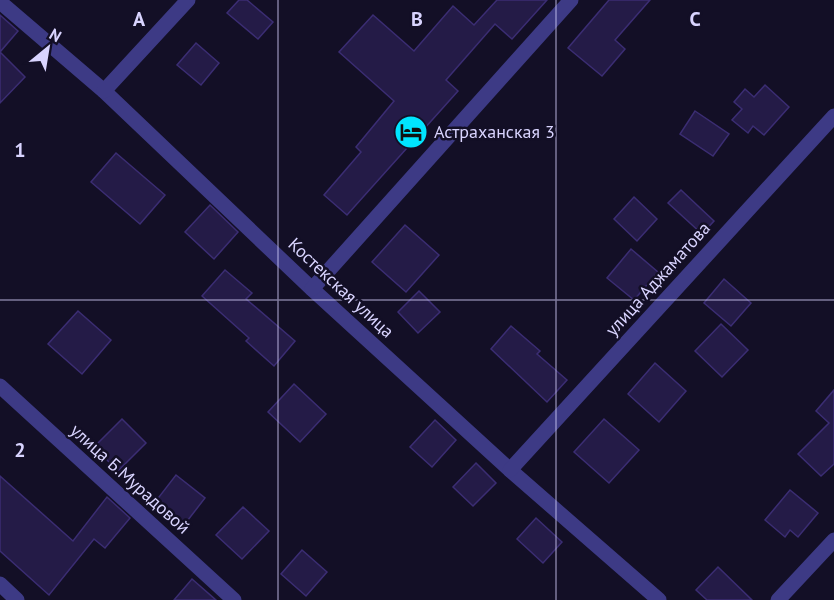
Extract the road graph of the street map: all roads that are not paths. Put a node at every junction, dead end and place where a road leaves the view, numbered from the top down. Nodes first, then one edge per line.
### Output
1 (188, 0) edge
2 (571, 0) edge
3 (0, 2) edge
4 (104, 91) junction
5 (834, 116) edge
6 (312, 289) junction
7 (0, 386) edge
8 (510, 470) junction
9 (834, 540) edge
10 (0, 584) edge
11 (17, 600) edge
12 (234, 600) edge
13 (659, 600) edge
14 (778, 600) edge

1 - 4 street
2 - 6 street
3 - 4 street, Костекская улица
4 - 6 street, Костекская улица
5 - 8 street, улица Аджаматова
6 - 8 street, Костекская улица
7 - 12 street, улица Б.Мурадовой
8 - 13 street, Костекская улица
9 - 14 street
10 - 11 street

